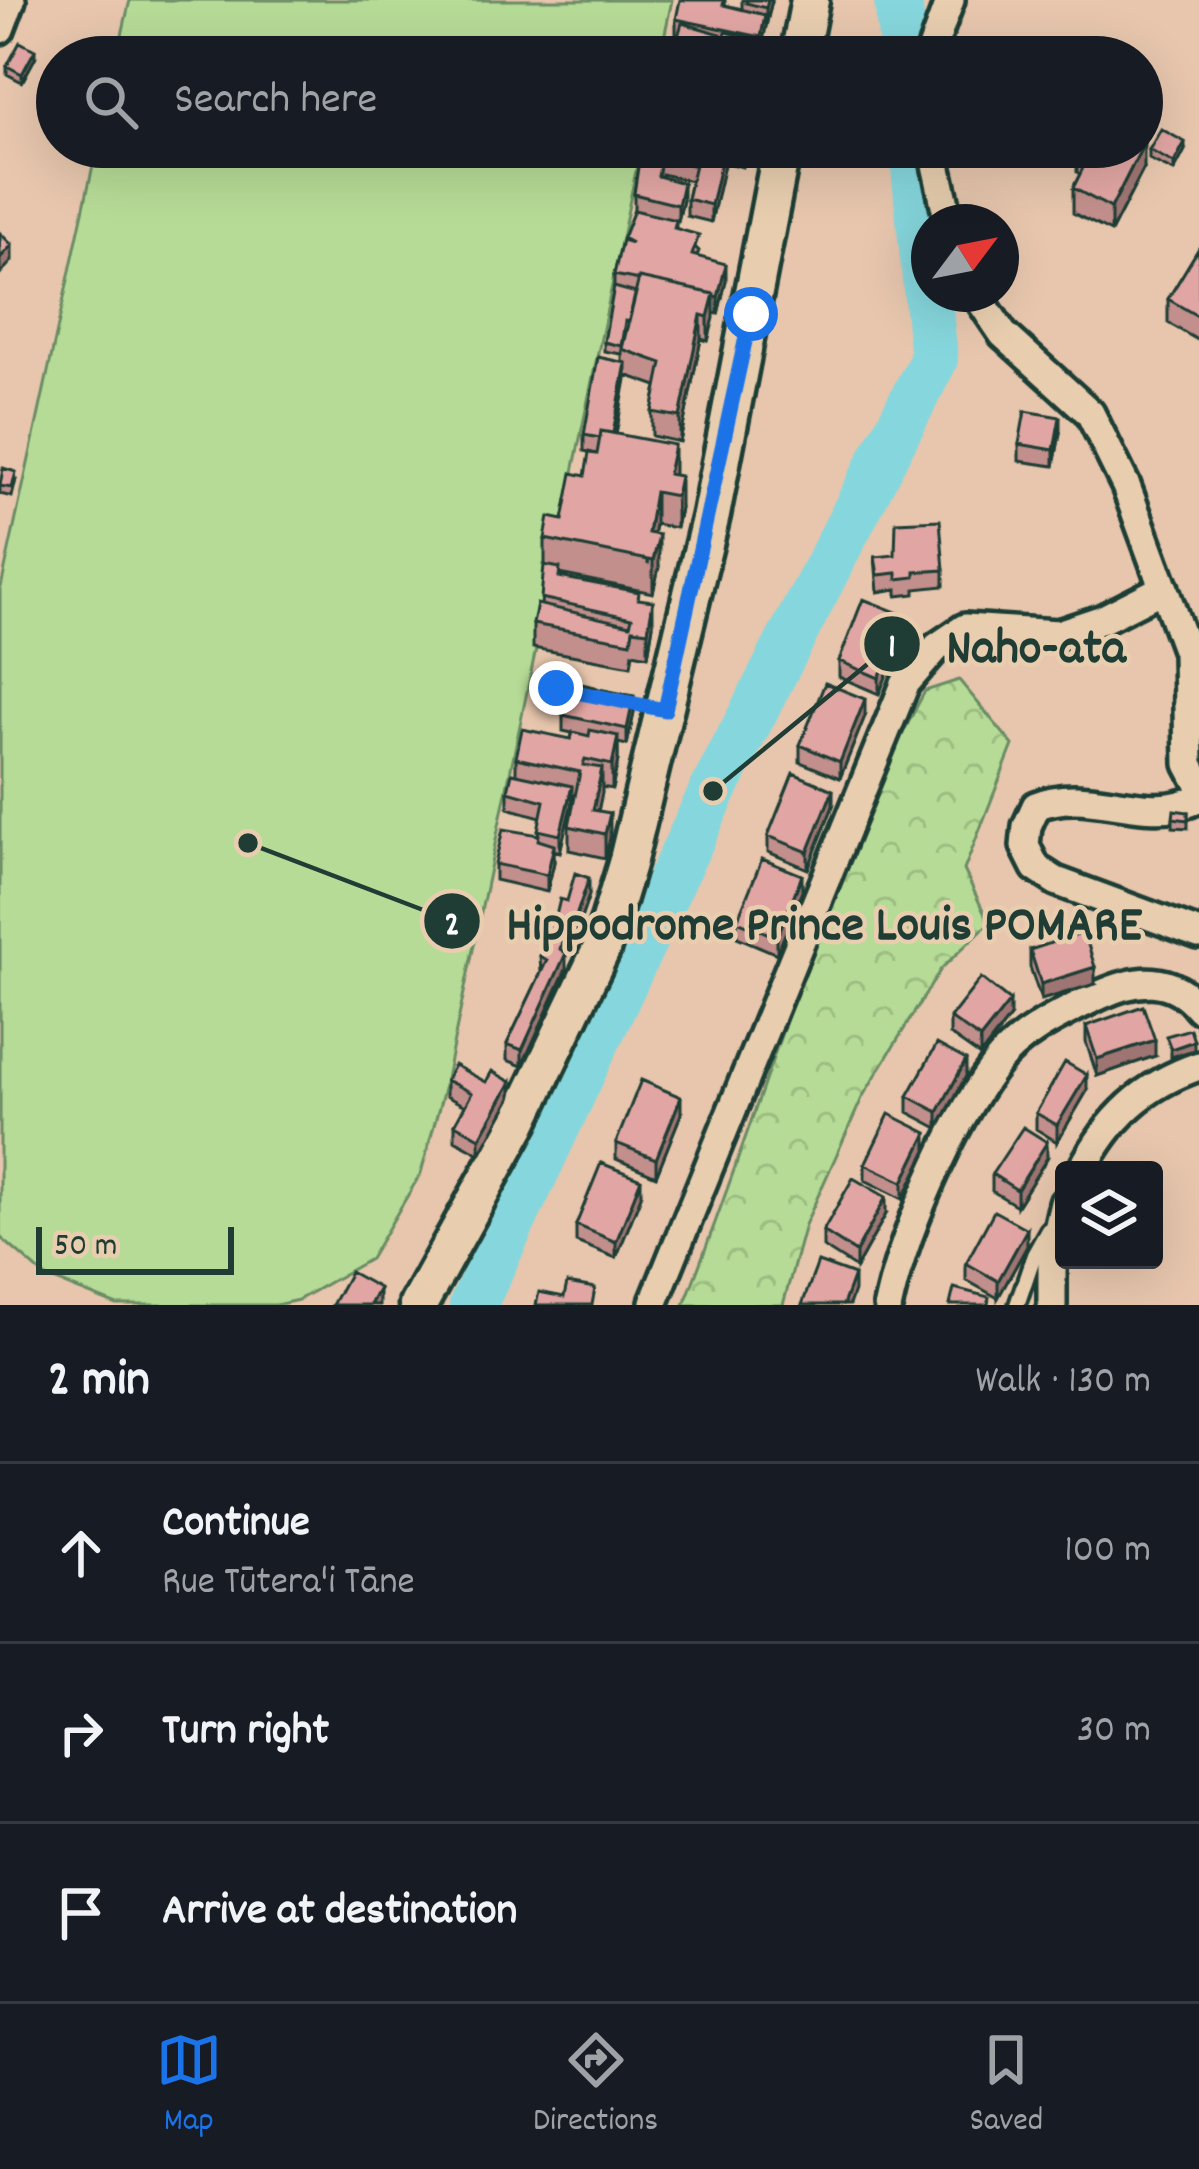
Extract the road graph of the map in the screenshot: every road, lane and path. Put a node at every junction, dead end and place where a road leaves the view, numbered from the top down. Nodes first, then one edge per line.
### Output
1 (11, 0) edge
2 (810, 0) edge
3 (950, 0) edge
4 (0, 29) edge
5 (804, 36) edge
6 (937, 36) edge
7 (778, 168) edge
8 (937, 168) edge
9 (945, 204) edge
10 (988, 312) edge
11 (1164, 588) junction
12 (556, 688) dead end
13 (600, 697) edge
14 (1199, 783) edge
15 (1199, 798) edge
16 (1199, 934) edge
17 (1199, 1007) edge
18 (1199, 1066) edge
19 (1087, 1161) edge
20 (1055, 1219) edge
21 (1055, 1243) edge
22 (654, 1302) dead end
23 (418, 1305) edge
24 (888, 1305) edge
25 (1017, 1305) edge
26 (1052, 1305) edge

1 - 4 street
2 - 5 street
3 - 6 street
7 - 23 street
8 - 9 street
10 - 11 street
11 - 14 street
11 - 22 street
12 - 13 lane
15 - 16 street
17 - 24 street
18 - 19 street
20 - 25 lane
21 - 26 street

